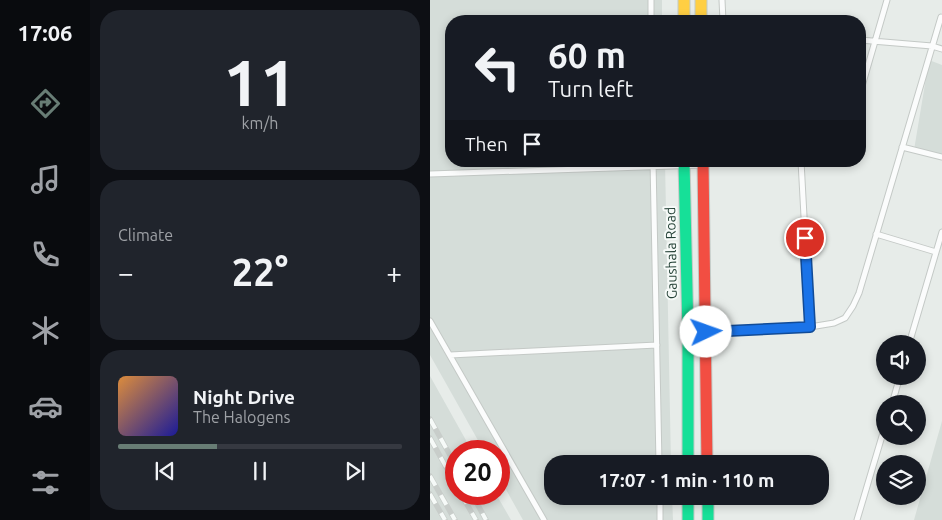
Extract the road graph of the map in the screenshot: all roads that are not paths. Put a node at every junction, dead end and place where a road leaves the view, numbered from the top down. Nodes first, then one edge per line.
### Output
1 (651, 0) edge
2 (684, 0) edge
3 (700, 0) edge
4 (722, 0) edge
5 (887, 0) edge
6 (651, 15) edge
7 (684, 15) edge
8 (701, 15) edge
9 (723, 15) edge
10 (940, 17) dead end
11 (866, 40) edge
12 (876, 40) junction
13 (932, 46) junction
14 (942, 49) edge
15 (866, 73) edge
16 (902, 147) junction
17 (942, 157) edge
18 (586, 167) edge
19 (653, 167) edge
20 (684, 167) edge
21 (703, 167) edge
22 (801, 167) edge
23 (430, 174) edge
24 (942, 232) edge
25 (876, 234) junction
26 (936, 252) junction
27 (430, 321) edge
28 (810, 327) junction
29 (706, 332) junction
30 (912, 335) edge
31 (657, 344) junction
32 (450, 355) junction
33 (880, 445) edge
34 (659, 455) edge
35 (688, 455) edge
36 (707, 455) edge
37 (660, 505) edge
38 (688, 505) edge
39 (708, 505) edge
40 (544, 520) edge
41 (660, 520) edge
42 (688, 520) edge
43 (708, 520) edge
44 (858, 520) edge

1 - 6 lane
2 - 7 street
3 - 8 street
4 - 9 lane
5 - 12 lane
10 - 13 lane
11 - 12 lane
12 - 13 lane
12 - 15 lane
13 - 14 lane
13 - 16 lane
16 - 17 lane
16 - 25 lane
18 - 23 lane
19 - 31 lane
20 - 35 street, Gaushala Road
21 - 29 street
22 - 28 lane
24 - 26 lane
25 - 26 lane
25 - 28 lane
26 - 30 lane
27 - 32 lane
28 - 29 lane
29 - 36 street
31 - 32 lane
31 - 34 lane
32 - 40 lane
33 - 44 lane
37 - 41 lane
38 - 42 street
39 - 43 street

